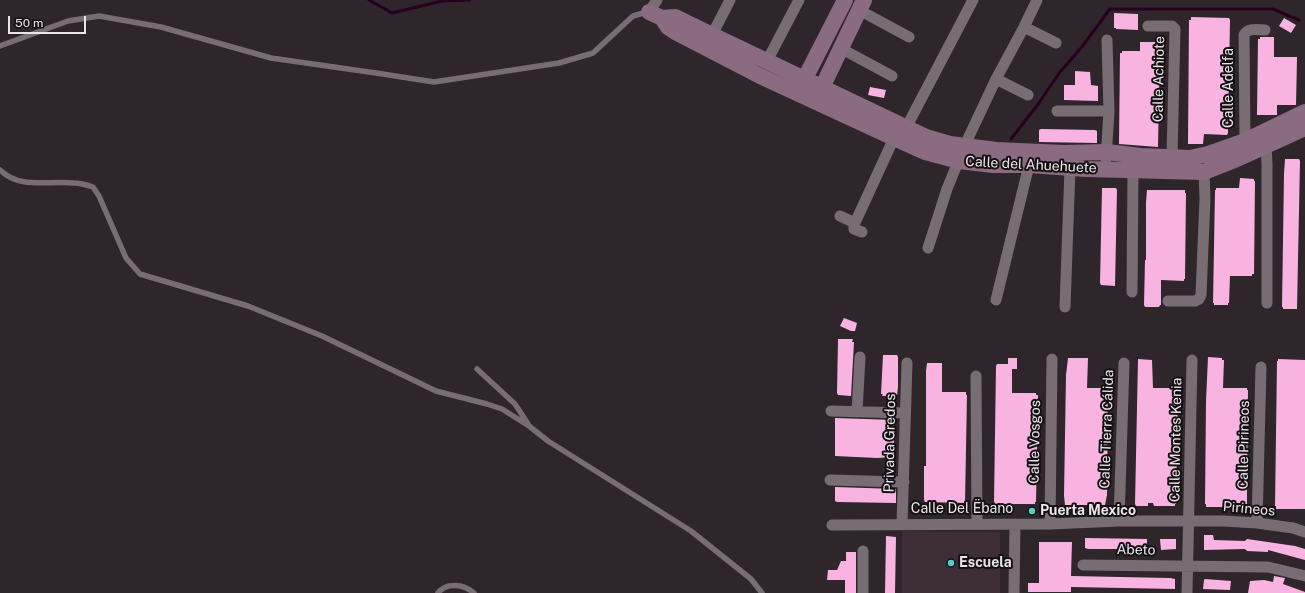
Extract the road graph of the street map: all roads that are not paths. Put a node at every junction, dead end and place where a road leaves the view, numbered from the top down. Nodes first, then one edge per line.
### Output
1 (730, 0) edge
2 (799, 0) edge
3 (845, 0) edge
4 (973, 0) edge
5 (1037, 0) edge
6 (862, 5) edge
7 (656, 10) edge
8 (1148, 26) dead end
9 (1024, 27) junction
10 (1265, 30) dead end
11 (712, 35) junction
12 (909, 37) dead end
13 (1107, 40) dead end
14 (1056, 43) dead end
15 (0, 46) edge
16 (840, 48) junction
17 (767, 61) junction
18 (892, 76) dead end
19 (996, 79) junction
20 (801, 86) junction
21 (819, 94) junction
22 (1028, 95) dead end
23 (1057, 111) dead end
24 (1109, 111) junction
25 (1305, 112) edge
26 (906, 128) junction
27 (1305, 128) edge
28 (894, 138) junction
29 (1245, 141) junction
30 (1266, 145) junction
31 (1107, 152) junction
32 (961, 154) junction
33 (1172, 157) junction
34 (1030, 165) junction
35 (1070, 168) junction
36 (1104, 169) junction
37 (0, 170) edge
38 (1133, 171) junction
39 (1204, 172) junction
40 (840, 216) dead end
41 (855, 223) junction
42 (862, 232) dead end
43 (928, 248) dead end
44 (1132, 292) dead end
45 (996, 300) dead end
46 (1168, 301) dead end
47 (1267, 303) dead end
48 (1065, 307) dead end
49 (860, 357) dead end
50 (1052, 359) dead end
51 (1192, 360) dead end
52 (1124, 362) dead end
53 (907, 363) dead end
54 (1261, 367) dead end
55 (477, 369) dead end
56 (976, 376) dead end
57 (831, 411) dead end
58 (857, 412) junction
59 (905, 413) junction
60 (529, 426) junction
61 (830, 480) dead end
62 (904, 482) junction
63 (1119, 521) junction
64 (1189, 521) junction
65 (1257, 523) junction
66 (902, 524) junction
67 (977, 524) junction
68 (1015, 524) junction
69 (1050, 524) junction
70 (832, 525) dead end
71 (1305, 532) edge
72 (863, 551) dead end
73 (1083, 565) dead end
74 (1188, 566) junction
75 (1305, 576) edge
76 (438, 593) edge
77 (474, 593) edge
78 (762, 593) edge
79 (864, 593) edge
80 (1014, 593) edge
81 (1187, 593) edge

1 - 11 street
2 - 17 street
3 - 20 street
4 - 26 street
5 - 9 street
6 - 12 street
6 - 16 street
7 - 11 street, Calle del Ahuehuete
7 - 15 lane
7 - 20 street, Calle del Ahuehuete
8 - 33 street, Calle Achiote
9 - 14 street
9 - 19 street
10 - 29 street, Calle Adelfa
11 - 17 street, Calle del Ahuehuete
13 - 24 street
16 - 18 street
16 - 21 street
17 - 20 street, Calle del Ahuehuete
19 - 22 street
19 - 32 street
20 - 21 street, Calle del Ahuehuete
21 - 26 street, Calle del Ahuehuete
21 - 28 street, Calle del Ahuehuete
23 - 24 street
24 - 31 street
25 - 29 street, Calle del Ahuehuete
26 - 32 street, Calle del Ahuehuete
27 - 30 street, Calle del Ahuehuete
28 - 32 street, Calle del Ahuehuete
28 - 41 street
29 - 33 street, Calle del Ahuehuete
30 - 39 street, Calle del Ahuehuete
30 - 47 street
31 - 32 street, Calle del Ahuehuete
31 - 33 street, Calle del Ahuehuete
31 - 36 street
32 - 34 street, Calle del Ahuehuete
32 - 43 street
34 - 35 street, Calle del Ahuehuete
34 - 45 street
35 - 36 street, Calle del Ahuehuete
35 - 48 street
36 - 38 street, Calle del Ahuehuete
37 - 60 lane
38 - 39 street, Calle del Ahuehuete
38 - 44 street
39 - 46 street
40 - 41 street
41 - 42 street
49 - 58 street
50 - 69 street, Calle Vosgos
51 - 64 street, Calle Montes Kenia
52 - 63 street, Calle Tierra Cálida
53 - 59 street, Privada Gredos
54 - 65 street, Calle Pirineos
55 - 60 lane
56 - 67 street
57 - 58 street
58 - 59 street
59 - 62 street, Privada Gredos
60 - 78 lane
61 - 62 street
62 - 66 street, Privada Gredos
63 - 64 street, Calle Del Ëbano
63 - 69 street, Calle Del Ëbano
64 - 65 street, Pirineos
64 - 74 street, Calle Montes Kenia
65 - 71 street, Pirineos
66 - 67 street, Calle Del Ëbano
66 - 70 street, Calle Del Ëbano
67 - 68 street, Calle Del Ëbano
68 - 69 street, Calle Del Ëbano
68 - 80 street
72 - 79 street
73 - 74 street, Abeto
74 - 75 street, Abeto
74 - 81 street, Calle Montes Kenia
76 - 77 lane

